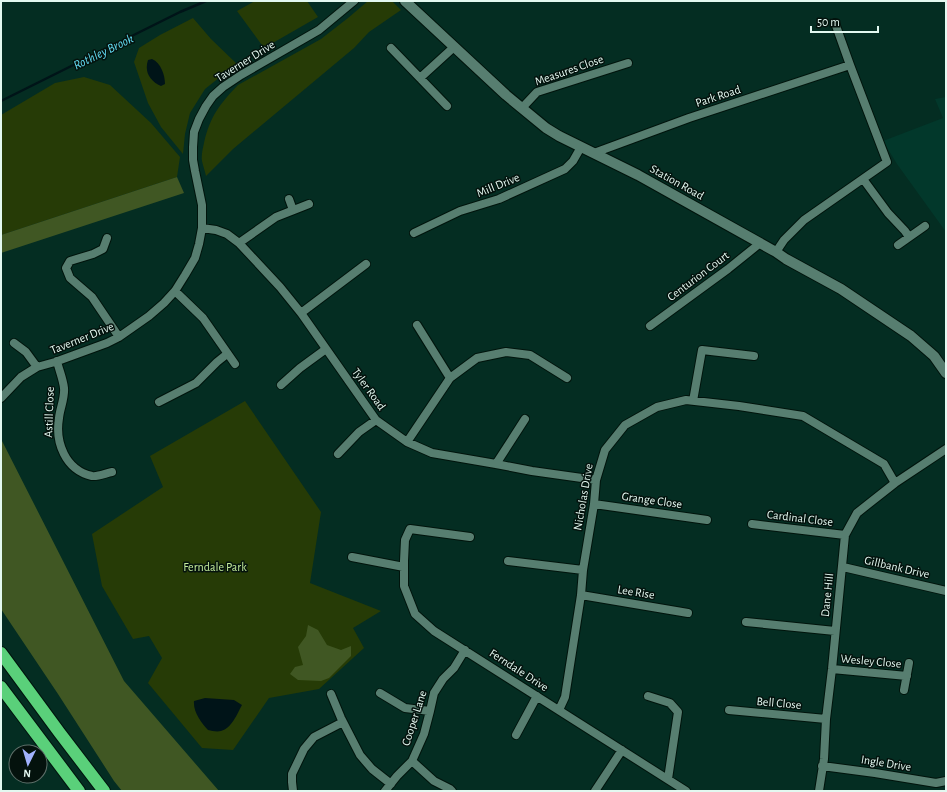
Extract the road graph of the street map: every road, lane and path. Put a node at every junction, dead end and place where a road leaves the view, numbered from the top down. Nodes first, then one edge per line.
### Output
1 (354, 1) edge
2 (405, 1) edge
3 (835, 23) dead end
4 (454, 47) junction
5 (391, 48) dead end
6 (628, 63) dead end
7 (850, 65) junction
8 (420, 78) junction
9 (447, 106) dead end
10 (522, 108) junction
11 (581, 147) junction
12 (594, 153) junction
13 (863, 179) junction
14 (289, 199) dead end
15 (309, 204) dead end
16 (293, 210) junction
17 (925, 226) dead end
18 (202, 228) junction
19 (414, 233) dead end
20 (909, 237) junction
21 (107, 238) dead end
22 (240, 243) junction
23 (759, 244) junction
24 (898, 245) dead end
25 (776, 252) junction
26 (366, 264) dead end
27 (175, 291) junction
28 (301, 313) junction
29 (417, 326) dead end
30 (650, 326) dead end
31 (119, 337) junction
32 (14, 343) dead end
33 (326, 349) junction
34 (228, 354) junction
35 (754, 356) dead end
36 (57, 361) junction
37 (235, 364) dead end
38 (37, 367) junction
39 (946, 373) edge
40 (450, 378) junction
41 (567, 378) dead end
42 (280, 385) dead end
43 (1, 398) edge
44 (693, 401) junction
45 (159, 402) dead end
46 (376, 420) junction
47 (525, 420) dead end
48 (407, 442) junction
49 (946, 449) edge
50 (338, 454) dead end
51 (496, 464) junction
52 (112, 472) dead end
53 (596, 480) junction
54 (895, 483) junction
55 (594, 504) junction
56 (707, 520) dead end
57 (752, 524) dead end
58 (845, 535) junction
59 (470, 537) dead end
60 (352, 557) dead end
61 (508, 561) dead end
62 (404, 567) junction
63 (843, 567) junction
64 (583, 570) junction
65 (946, 591) edge
66 (581, 595) junction
67 (688, 613) dead end
68 (746, 622) dead end
69 (836, 631) junction
70 (465, 650) junction
71 (1, 653) edge
72 (909, 663) dead end
73 (832, 669) junction
74 (907, 676) junction
75 (1, 687) edge
76 (904, 690) dead end
77 (331, 694) dead end
78 (380, 694) dead end
79 (537, 696) junction
80 (648, 696) dead end
81 (559, 710) junction
82 (729, 710) dead end
83 (430, 711) junction
84 (826, 719) junction
85 (343, 722) junction
86 (516, 735) dead end
87 (622, 750) junction
88 (412, 761) junction
89 (822, 766) junction
90 (668, 779) junction
91 (946, 781) edge
92 (391, 784) junction
93 (79, 791) edge
94 (104, 791) edge
95 (293, 791) edge
96 (385, 791) edge
97 (452, 791) edge
98 (595, 791) edge
99 (686, 791) edge
100 (819, 791) edge

1 - 18 street, Taverner Drive
2 - 4 street, Station Road
3 - 7 street
4 - 8 street
4 - 10 street, Station Road
5 - 8 street
6 - 10 street, Measures Close
7 - 12 street, Park Road
7 - 13 street
8 - 9 street
10 - 11 street, Station Road
11 - 12 street, Station Road
11 - 19 street, Mill Drive
12 - 23 street, Station Road
13 - 20 street
13 - 25 street
14 - 16 street
15 - 16 street
16 - 22 street
17 - 20 street
18 - 22 street, Tyler Road
18 - 27 street, Taverner Drive
20 - 24 street
21 - 31 street
22 - 28 street, Tyler Road
23 - 25 street, Station Road
23 - 30 street, Centurion Court
25 - 39 street, Station Road
26 - 28 street
27 - 31 street, Taverner Drive
27 - 34 street
28 - 33 street, Tyler Road
29 - 40 street
31 - 36 street, Taverner Drive
32 - 38 street
33 - 42 street
33 - 46 street, Tyler Road
34 - 37 street
34 - 45 street
35 - 44 street
36 - 38 street, Taverner Drive
36 - 52 street, Astill Close
38 - 43 street, Taverner Drive
40 - 41 street
40 - 48 street
44 - 53 street, Nicholas Drive
44 - 54 street, Nicholas Drive
46 - 48 street, Tyler Road
46 - 50 street
47 - 51 street
48 - 51 street, Tyler Road
49 - 54 street, Dane Hill
51 - 53 street, Tyler Road
53 - 55 street, Nicholas Drive
54 - 58 street, Dane Hill
55 - 56 street, Grange Close
55 - 64 street, Nicholas Drive
57 - 58 street, Cardinal Close
58 - 63 street, Dane Hill
59 - 62 street, Ferndale Drive
60 - 62 street
61 - 64 street
62 - 70 street, Ferndale Drive
63 - 65 street, Gillbank Drive
63 - 69 street, Dane Hill
64 - 66 street, Nicholas Drive
66 - 67 street, Lee Rise
66 - 81 street, Nicholas Drive
68 - 69 street
69 - 73 street, Dane Hill
70 - 79 street, Ferndale Drive
70 - 83 street, Cooper Lane
71 - 94 highway
72 - 74 street, Wesley Close
73 - 74 street, Wesley Close
73 - 84 street, Dane Hill
74 - 76 street, Wesley Close
75 - 93 highway
77 - 85 street
78 - 83 street
79 - 81 street, Ferndale Drive
79 - 86 street
80 - 90 street
81 - 87 street, Ferndale Drive
82 - 84 street, Bell Close
83 - 88 street, Cooper Lane
84 - 89 street, Dane Hill
85 - 92 street
85 - 95 street
87 - 90 street, Ferndale Drive
87 - 98 street
88 - 92 street, Cooper Lane
88 - 97 street
89 - 91 street, Ingle Drive
89 - 100 street, Dane Hill
90 - 99 street, Ferndale Drive
92 - 96 street, Cooper Lane

